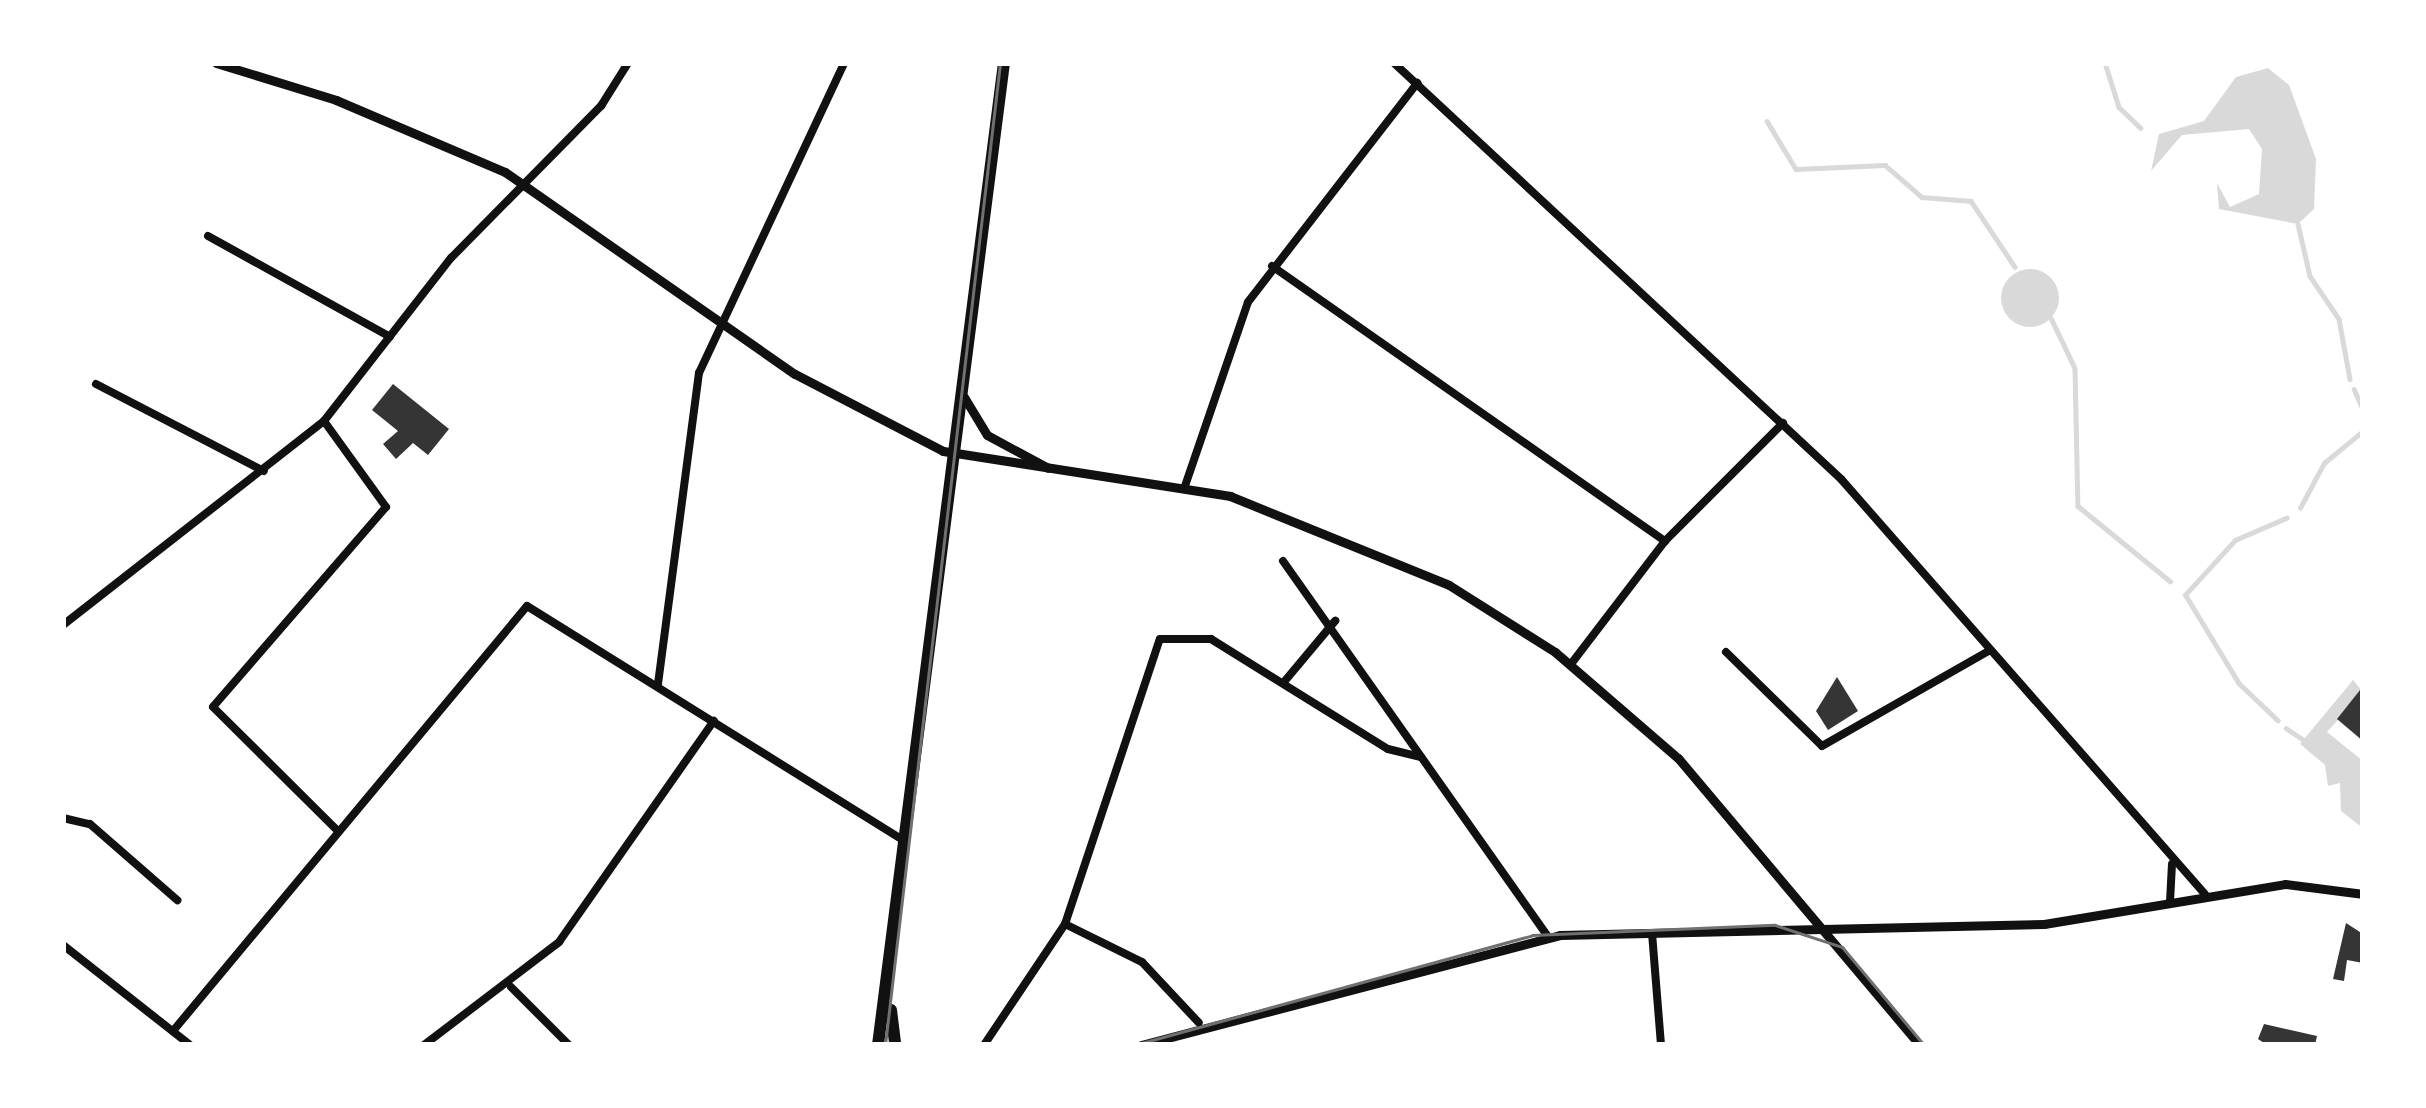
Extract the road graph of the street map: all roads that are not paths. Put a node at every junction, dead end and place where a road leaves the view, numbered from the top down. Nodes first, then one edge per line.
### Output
1 (216, 63) edge
2 (628, 63) edge
3 (844, 63) edge
4 (1004, 63) edge
5 (1394, 63) edge
6 (1417, 83) junction
7 (518, 181) junction
8 (208, 236) dead end
9 (1271, 266) junction
10 (717, 318) junction
11 (391, 337) junction
12 (96, 384) dead end
13 (963, 396) junction
14 (324, 421) junction
15 (1783, 423) junction
16 (958, 456) junction
17 (264, 471) junction
18 (1065, 472) junction
19 (1185, 486) junction
20 (1665, 541) junction
21 (1283, 561) dead end
22 (1334, 621) junction
23 (63, 625) edge
24 (1726, 652) dead end
25 (1988, 652) junction
26 (1571, 664) junction
27 (1284, 682) junction
28 (658, 684) junction
29 (714, 721) junction
30 (1420, 757) junction
31 (63, 818) edge
32 (338, 831) junction
33 (910, 843) junction
34 (2169, 857) junction
35 (2205, 894) junction
36 (2363, 894) edge
37 (178, 900) dead end
38 (2170, 902) junction
39 (1065, 924) junction
40 (1652, 931) junction
41 (1820, 934) junction
42 (1548, 937) junction
43 (63, 945) edge
44 (511, 987) junction
45 (891, 1003) junction
46 (1199, 1023) junction
47 (173, 1031) junction
48 (190, 1045) edge
49 (424, 1045) edge
50 (569, 1045) edge
51 (878, 1045) edge
52 (895, 1045) edge
53 (984, 1045) edge
54 (1141, 1045) edge
55 (1660, 1045) edge
56 (1920, 1045) edge

1 - 7 street
2 - 7 street
3 - 10 street
4 - 13 main road
5 - 6 street
6 - 9 street
6 - 15 street
7 - 10 street
7 - 11 street
8 - 11 street
9 - 19 street
9 - 20 street
10 - 16 street
10 - 28 street
11 - 14 street
12 - 17 street
13 - 16 main road
13 - 18 street
14 - 17 street
14 - 32 street
15 - 20 street
15 - 25 street
16 - 18 street
16 - 33 main road
17 - 23 street
18 - 19 street
19 - 26 street
20 - 26 street
21 - 22 street
22 - 27 street
22 - 30 street
24 - 25 street
25 - 34 street
26 - 41 street
27 - 30 street
27 - 39 street
28 - 29 street
28 - 32 street
29 - 33 street
29 - 44 street
30 - 42 street
31 - 37 street
32 - 47 street
33 - 45 main road
34 - 35 street
34 - 38 street
35 - 36 street
35 - 38 street
38 - 41 street
39 - 46 street
39 - 53 street
40 - 41 street
40 - 42 street
40 - 55 street
41 - 56 street
42 - 46 street
43 - 47 street
44 - 49 street
44 - 50 street
45 - 51 main road
45 - 52 main road
46 - 54 street
47 - 48 street

